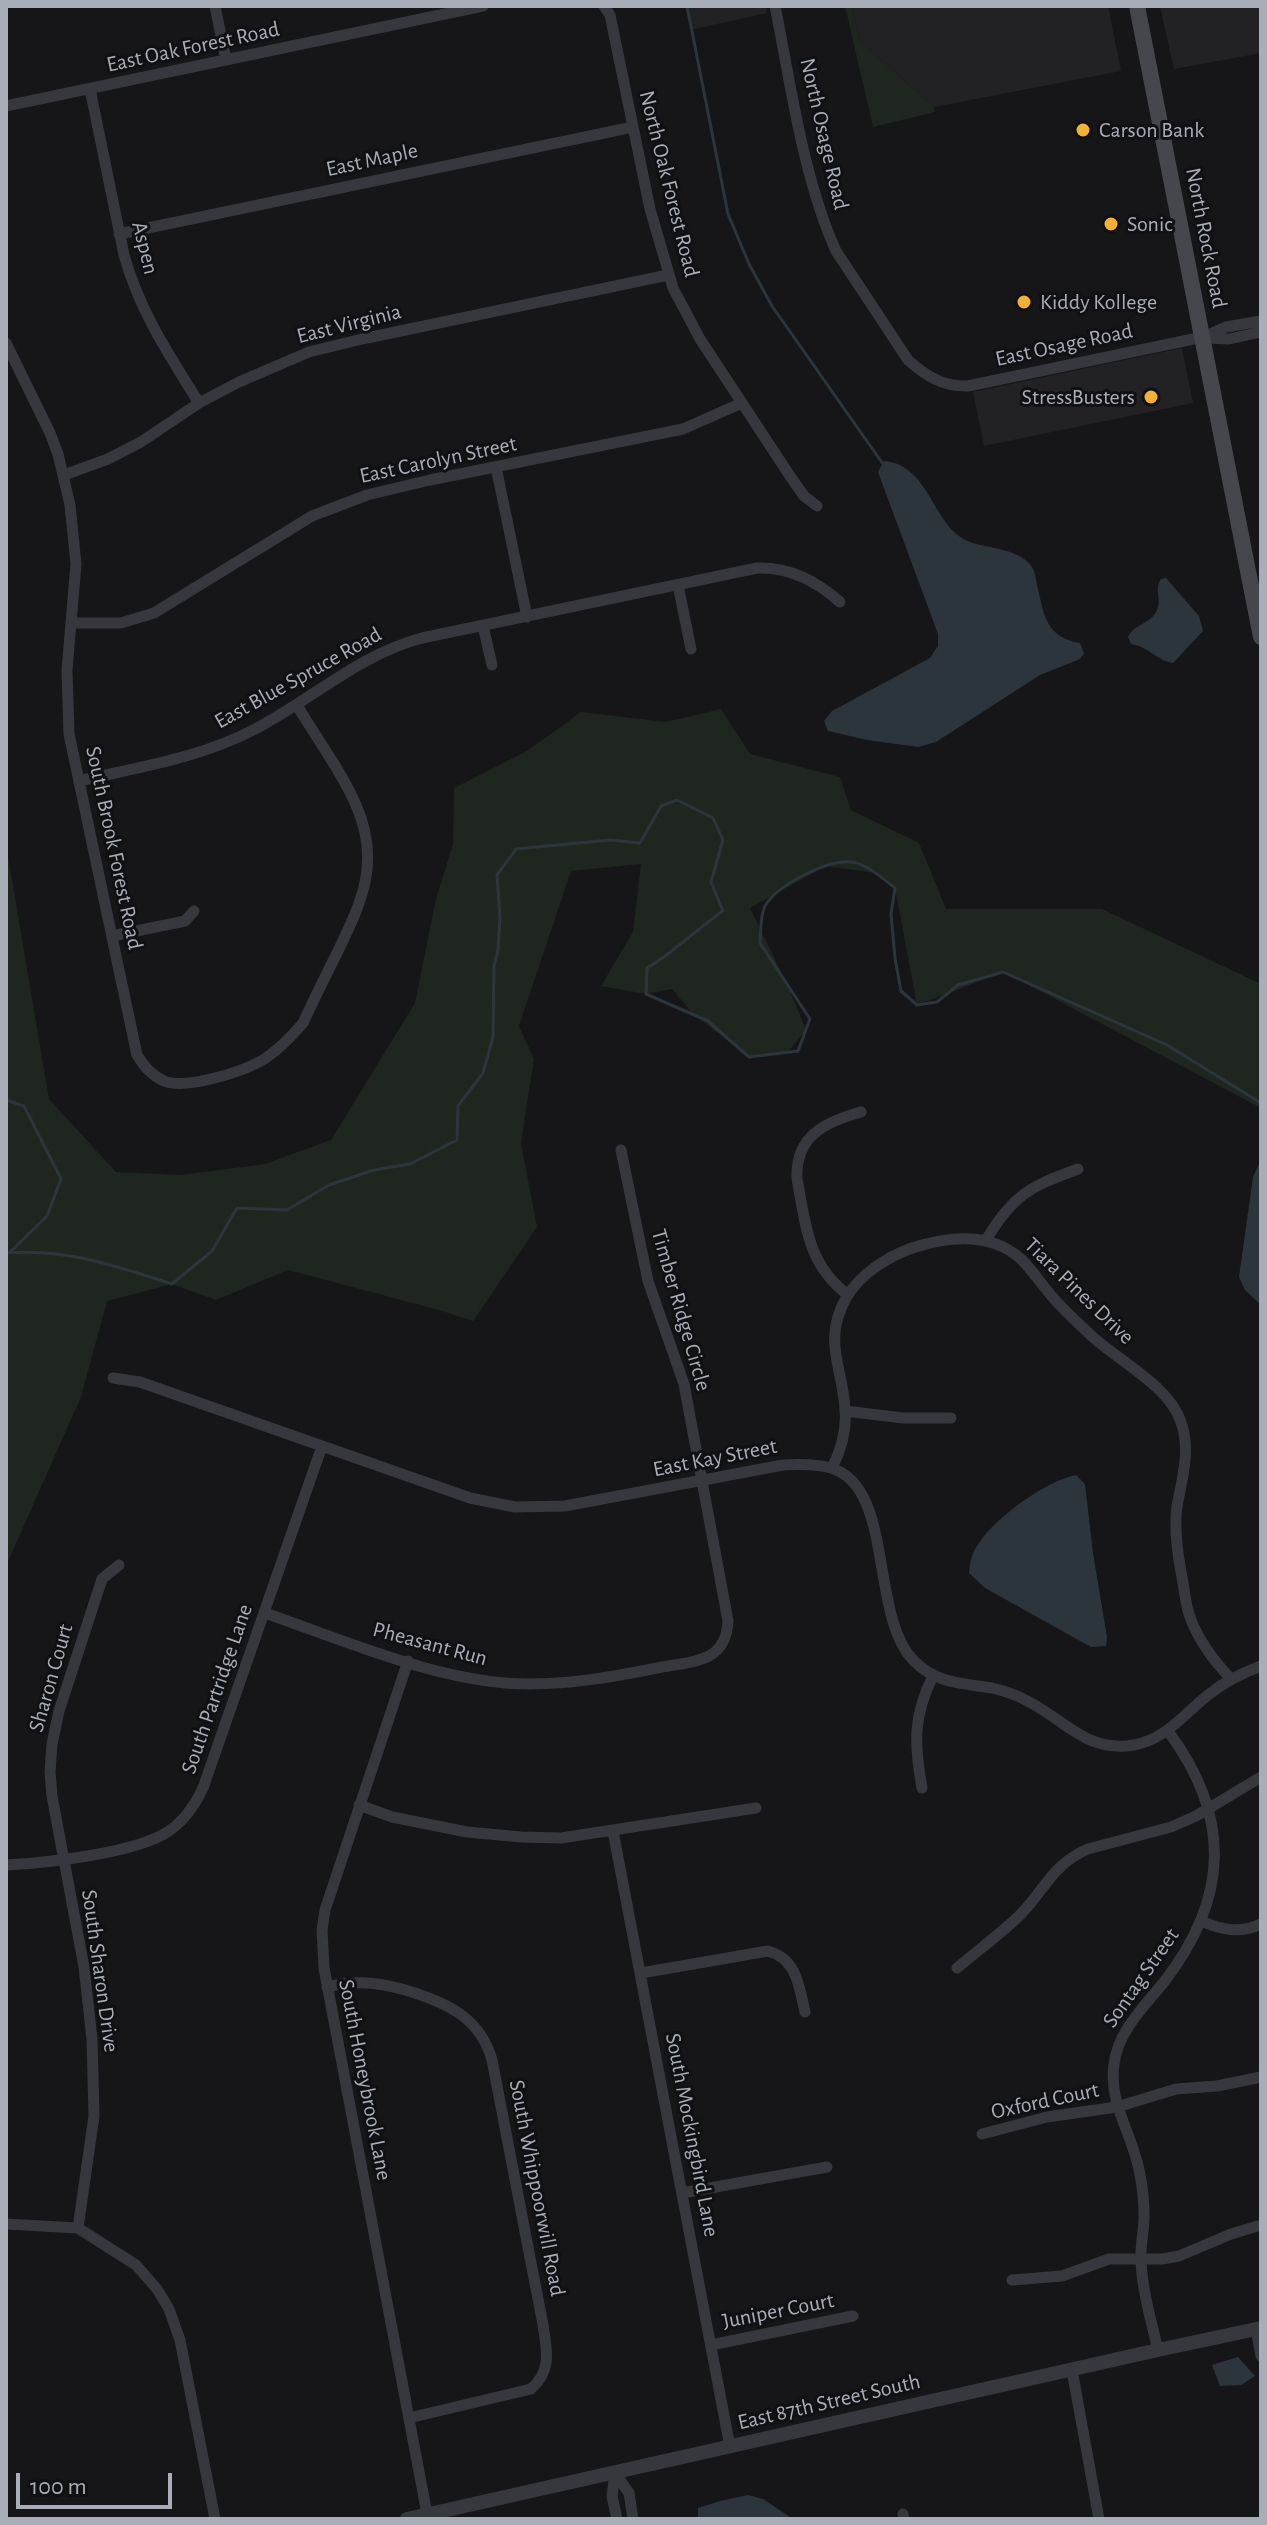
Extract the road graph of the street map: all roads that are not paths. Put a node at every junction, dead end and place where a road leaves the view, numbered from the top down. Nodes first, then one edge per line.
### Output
1 (215, 6) edge
2 (483, 6) edge
3 (604, 6) edge
4 (775, 6) edge
5 (1137, 6) edge
6 (226, 60) junction
7 (90, 89) junction
8 (6, 106) edge
9 (633, 127) junction
10 (119, 234) junction
11 (668, 275) junction
12 (1261, 321) edge
13 (1261, 332) edge
14 (1203, 337) junction
15 (6, 343) edge
16 (934, 380) joint
17 (199, 403) junction
18 (742, 403) junction
19 (496, 467) junction
20 (64, 475) junction
21 (817, 506) dead end
22 (678, 585) junction
23 (840, 602) dead end
24 (527, 617) junction
25 (71, 623) junction
26 (483, 626) junction
27 (1261, 637) edge
28 (691, 649) dead end
29 (492, 665) dead end
30 (297, 705) junction
31 (79, 781) junction
32 (194, 911) dead end
33 (112, 936) junction
34 (861, 1112) dead end
35 (621, 1150) dead end
36 (1078, 1169) dead end
37 (986, 1240) junction
38 (848, 1295) junction
39 (113, 1378) dead end
40 (845, 1411) junction
41 (951, 1418) dead end
42 (322, 1446) junction
43 (832, 1468) junction
44 (702, 1481) junction
45 (119, 1565) dead end
46 (265, 1613) junction
47 (724, 1641) joint
48 (408, 1661) junction
49 (1261, 1666) edge
50 (933, 1676) junction
51 (1231, 1679) junction
52 (1168, 1731) junction
53 (1261, 1777) edge
54 (922, 1788) dead end
55 (359, 1805) junction
56 (756, 1808) dead end
57 (1209, 1808) junction
58 (613, 1831) junction
59 (63, 1859) junction
60 (6, 1865) edge
61 (1201, 1921) junction
62 (1261, 1924) edge
63 (957, 1968) dead end
64 (641, 1973) junction
65 (327, 1987) junction
66 (805, 2012) dead end
67 (1261, 2077) edge
68 (1117, 2107) junction
69 (982, 2134) dead end
70 (827, 2167) dead end
71 (682, 2193) junction
72 (6, 2224) edge
73 (1261, 2225) edge
74 (78, 2228) junction
75 (1141, 2260) junction
76 (1012, 2280) dead end
77 (853, 2316) dead end
78 (1258, 2329) edge
79 (711, 2345) junction
80 (1158, 2350) junction
81 (1261, 2356) edge
82 (1072, 2370) junction
83 (409, 2418) junction
84 (730, 2447) junction
85 (615, 2473) junction
86 (427, 2514) junction
87 (215, 2519) edge
88 (407, 2519) edge
89 (617, 2519) edge
90 (633, 2519) edge
91 (1099, 2519) edge

1 - 6 street
2 - 6 street, East Oak Forest Road
3 - 9 street, North Oak Forest Road
4 - 16 street, North Osage Road
5 - 14 main road, North Rock Road
6 - 7 street, East Oak Forest Road
7 - 8 street, East Oak Forest Road
7 - 10 street, Aspen
9 - 10 street, East Maple
9 - 11 street, North Oak Forest Road
10 - 17 street, Aspen
11 - 17 street, East Virginia
11 - 18 street, North Oak Forest Road
12 - 14 street, East Osage Road
13 - 14 street, East Osage Road
14 - 16 street, East Osage Road
14 - 27 main road, North Rock Road
15 - 20 street, South Brook Forest Road
17 - 20 street, East Virginia
18 - 19 street, East Carolyn Street
18 - 21 street, North Oak Forest Road
19 - 24 street
19 - 25 street, East Carolyn Street
20 - 25 street, South Brook Forest Road
22 - 23 street, East Blue Spruce Road
22 - 24 street, East Blue Spruce Road
22 - 28 street
24 - 26 street, East Blue Spruce Road
25 - 31 street, South Brook Forest Road
26 - 29 street
26 - 30 street, East Blue Spruce Road
30 - 31 street, East Blue Spruce Road
30 - 33 street, South Brook Forest Road
31 - 33 street, South Brook Forest Road
32 - 33 street
34 - 38 street
35 - 44 street, Timber Ridge Circle
36 - 37 street
37 - 38 street, Tiara Pines Drive
37 - 51 street, Tiara Pines Drive
38 - 40 street, Tiara Pines Drive
39 - 42 street, East Kay Street
40 - 41 street
40 - 43 street, Tiara Pines Drive
42 - 44 street, East Kay Street
42 - 46 street, South Partridge Lane
43 - 44 street, East Kay Street
43 - 50 street
44 - 47 street, Timber Ridge Circle
45 - 59 street, Sharon Court
46 - 48 street, Pheasant Run
46 - 59 street, South Partridge Lane
47 - 48 street, Pheasant Run
48 - 55 street, South Honeybrook Lane
49 - 51 street
50 - 52 street
50 - 54 street
51 - 52 street
52 - 57 street, Sontag Street
53 - 57 street
55 - 58 street
55 - 65 street, South Honeybrook Lane
56 - 58 street
57 - 61 street, Sontag Street
57 - 63 street
58 - 64 street, South Mockingbird Lane
59 - 60 street, South Partridge Lane
59 - 74 street, South Sharon Drive
61 - 62 street
61 - 68 street, Sontag Street
64 - 66 street
64 - 71 street, South Mockingbird Lane
65 - 83 street, South Honeybrook Lane
65 - 83 street, South Whippoorwill Road
67 - 68 street, Oxford Court
68 - 69 street, Oxford Court
68 - 75 street, Sontag Street
70 - 71 street
71 - 79 street, South Mockingbird Lane
72 - 74 street
73 - 75 street
74 - 87 street
75 - 76 street
75 - 80 street, Sontag Street
77 - 79 street, Juniper Court
78 - 80 street, East 87th Street South
78 - 81 street
79 - 84 street, South Mockingbird Lane
80 - 82 street, East 87th Street South
82 - 84 street, East 87th Street South
82 - 91 street
83 - 86 street, South Honeybrook Lane
84 - 85 street, East 87th Street South
85 - 86 street, East 87th Street South
85 - 89 street
85 - 90 street
86 - 88 street, East 87th Street South

